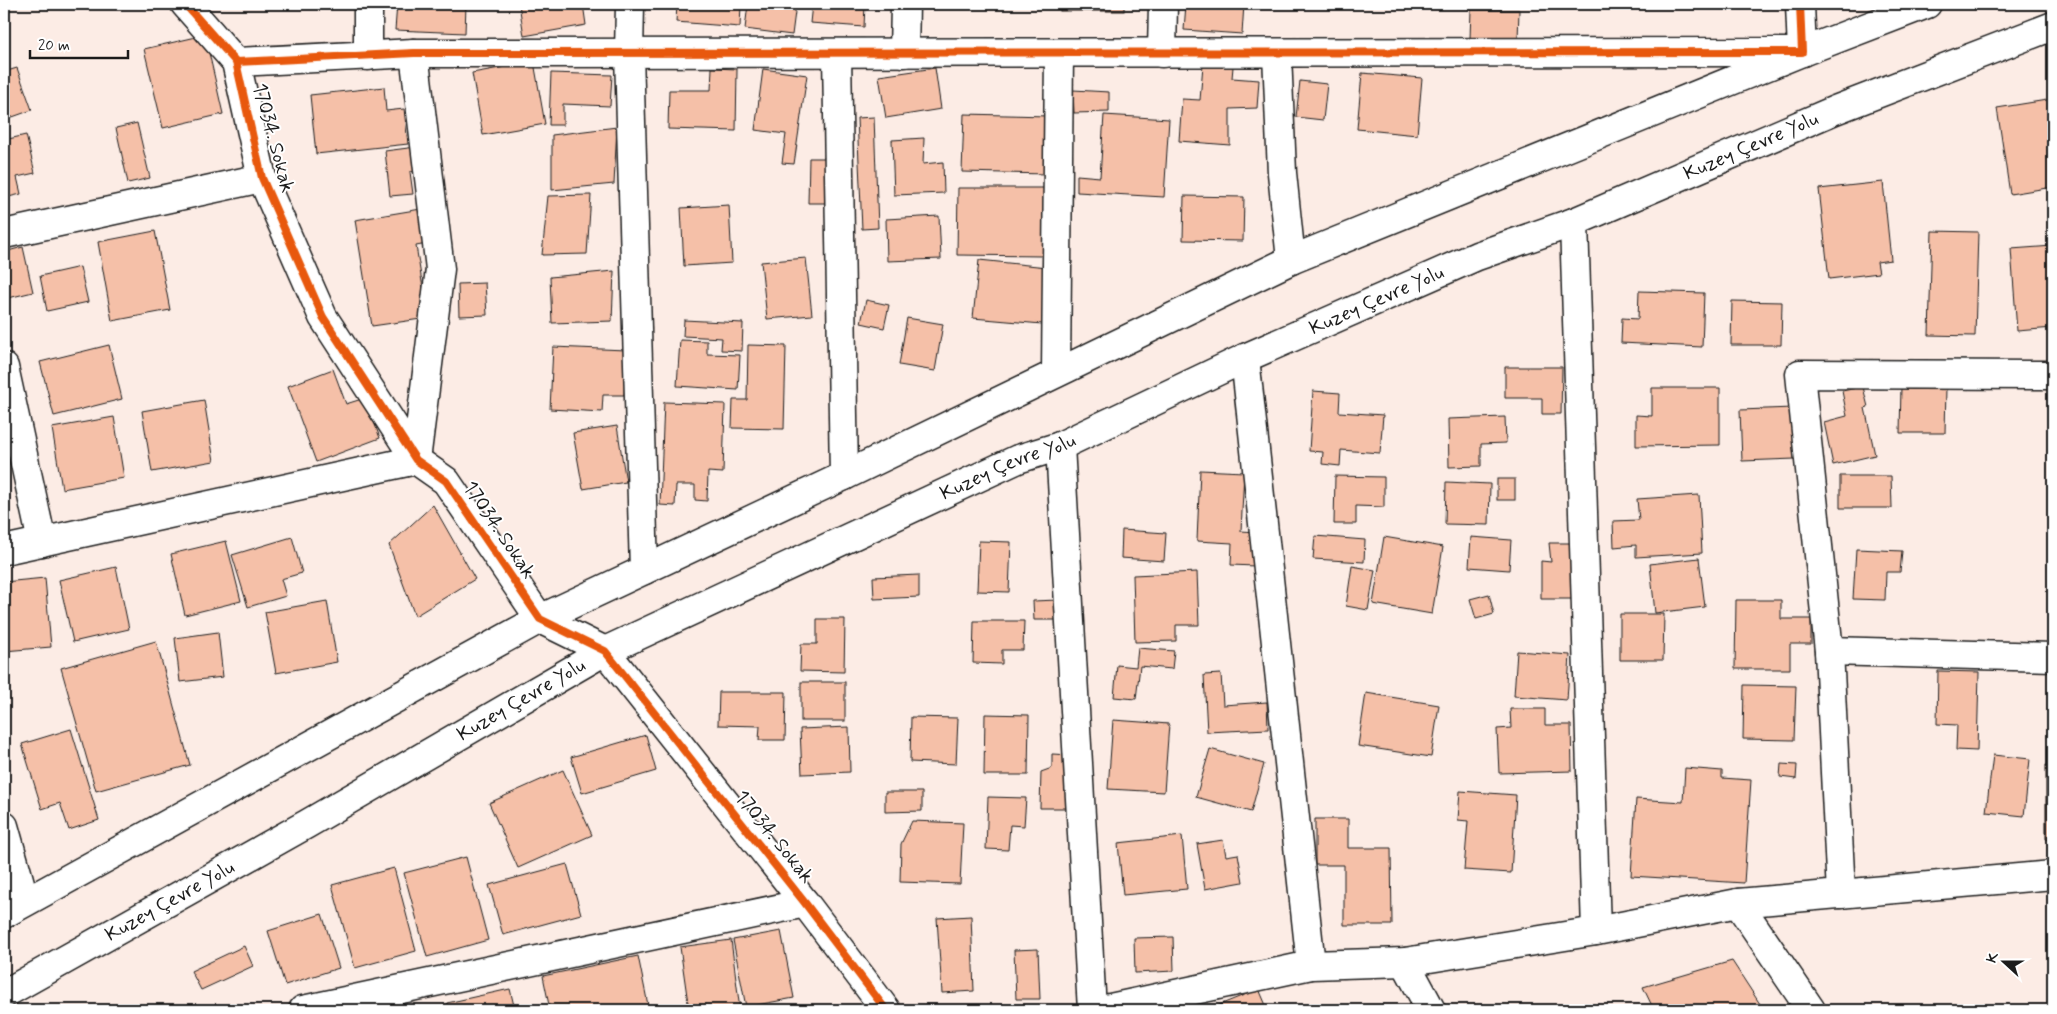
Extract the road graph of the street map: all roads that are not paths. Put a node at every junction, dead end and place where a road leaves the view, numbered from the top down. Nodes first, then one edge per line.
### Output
1 (184, 4) edge
2 (368, 4) edge
3 (630, 4) edge
4 (905, 4) edge
5 (1163, 4) edge
6 (1800, 4) edge
7 (1927, 4) edge
8 (2053, 26) edge
9 (1802, 52) junction
10 (414, 53) junction
11 (1059, 53) junction
12 (1162, 53) junction
13 (629, 54) junction
14 (837, 54) junction
15 (904, 54) junction
16 (1277, 54) junction
17 (368, 56) junction
18 (236, 62) junction
19 (262, 178) junction
20 (1574, 222) junction
21 (4, 234) edge
22 (1291, 260) junction
23 (1245, 358) junction
24 (4, 367) edge
25 (1056, 373) junction
26 (2053, 375) edge
27 (1060, 446) junction
28 (416, 460) junction
29 (844, 476) junction
30 (42, 542) junction
31 (4, 550) edge
32 (644, 570) junction
33 (540, 619) junction
34 (605, 651) junction
35 (1829, 652) junction
36 (2053, 657) edge
37 (4, 826) edge
38 (2053, 875) edge
39 (1841, 894) junction
40 (805, 902) junction
41 (1738, 903) junction
42 (14, 907) edge
43 (1596, 931) junction
44 (1405, 962) junction
45 (1310, 965) junction
46 (4, 994) edge
47 (303, 1010) edge
48 (886, 1010) edge
49 (1092, 1010) edge
50 (1102, 1010) edge
51 (1431, 1010) edge
52 (1811, 1010) edge

1 - 18 main road, 17034. Sokak
2 - 17 main road
3 - 13 main road
4 - 15 main road
5 - 12 main road
6 - 9 main road
7 - 9 main road
8 - 20 main road, Kuzey Çevre Yolu
9 - 16 main road
9 - 22 main road
10 - 13 main road
10 - 17 main road
10 - 28 main road
11 - 12 main road
11 - 15 main road
11 - 25 main road
12 - 16 main road
13 - 14 main road
13 - 32 main road
14 - 15 main road
14 - 29 main road
16 - 22 main road
17 - 18 main road
18 - 19 main road, 17034. Sokak
19 - 21 main road
19 - 28 main road, 17034. Sokak
20 - 23 main road, Kuzey Çevre Yolu
20 - 43 main road
22 - 25 main road
23 - 27 main road, Kuzey Çevre Yolu
23 - 45 main road
24 - 30 main road
25 - 29 main road
26 - 35 main road
27 - 34 main road, Kuzey Çevre Yolu
27 - 49 main road
28 - 30 main road
28 - 33 main road, 17034. Sokak
29 - 32 main road
30 - 31 main road
32 - 33 main road
33 - 34 main road, 17034. Sokak
33 - 42 main road
34 - 40 main road, 17034. Sokak
34 - 46 main road, Kuzey Çevre Yolu
35 - 36 main road
35 - 39 main road
37 - 42 main road
38 - 39 main road
39 - 41 main road
40 - 47 main road
40 - 48 main road, 17034. Sokak
41 - 43 main road
41 - 52 main road
43 - 44 main road
44 - 45 main road
44 - 51 main road
45 - 50 main road

